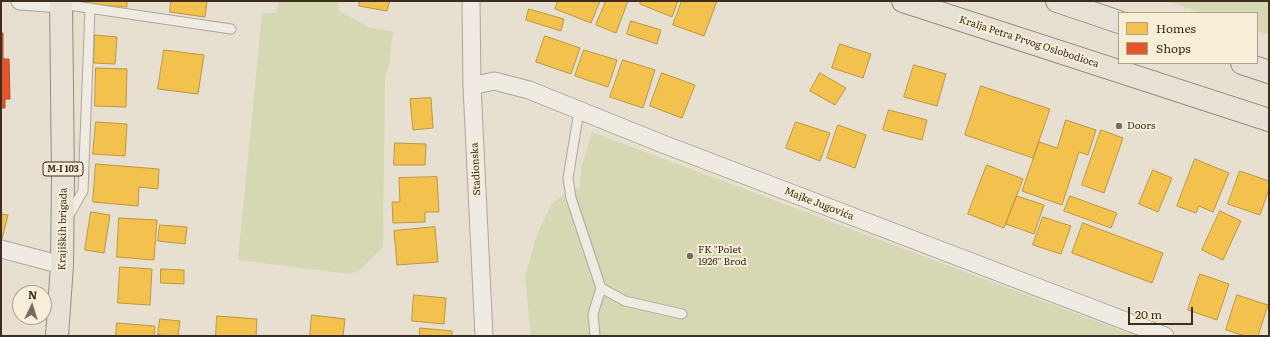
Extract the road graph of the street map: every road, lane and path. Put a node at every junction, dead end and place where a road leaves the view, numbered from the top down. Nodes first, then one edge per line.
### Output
1 (20, 1) edge
2 (471, 1) edge
3 (903, 1) edge
4 (1057, 1) edge
5 (61, 3) edge
6 (90, 8) junction
7 (1118, 22) edge
8 (230, 29) dead end
9 (1245, 64) edge
10 (1269, 72) edge
11 (472, 86) junction
12 (579, 111) junction
13 (1269, 120) edge
14 (63, 228) junction
15 (1, 249) edge
16 (62, 265) junction
17 (601, 288) junction
18 (682, 314) dead end
19 (56, 336) edge
20 (484, 336) edge
21 (595, 336) edge
22 (1165, 336) edge

1 - 5 street
2 - 11 street, Stadionska
3 - 13 main road, Kralja Petra Prvog Oslobodioca
4 - 7 main road
5 - 6 lane
5 - 14 main road, Krajiških brigada / M-I 103
6 - 8 lane
6 - 14 lane
9 - 10 main road
11 - 12 street, Majke Jugovića
11 - 20 street, Stadionska
12 - 17 lane
12 - 22 street, Majke Jugovića
14 - 16 main road, Krajiških brigada / M-I 103
15 - 16 street
16 - 19 main road, Krajiških brigada / M-I 103
17 - 18 lane
17 - 21 lane

